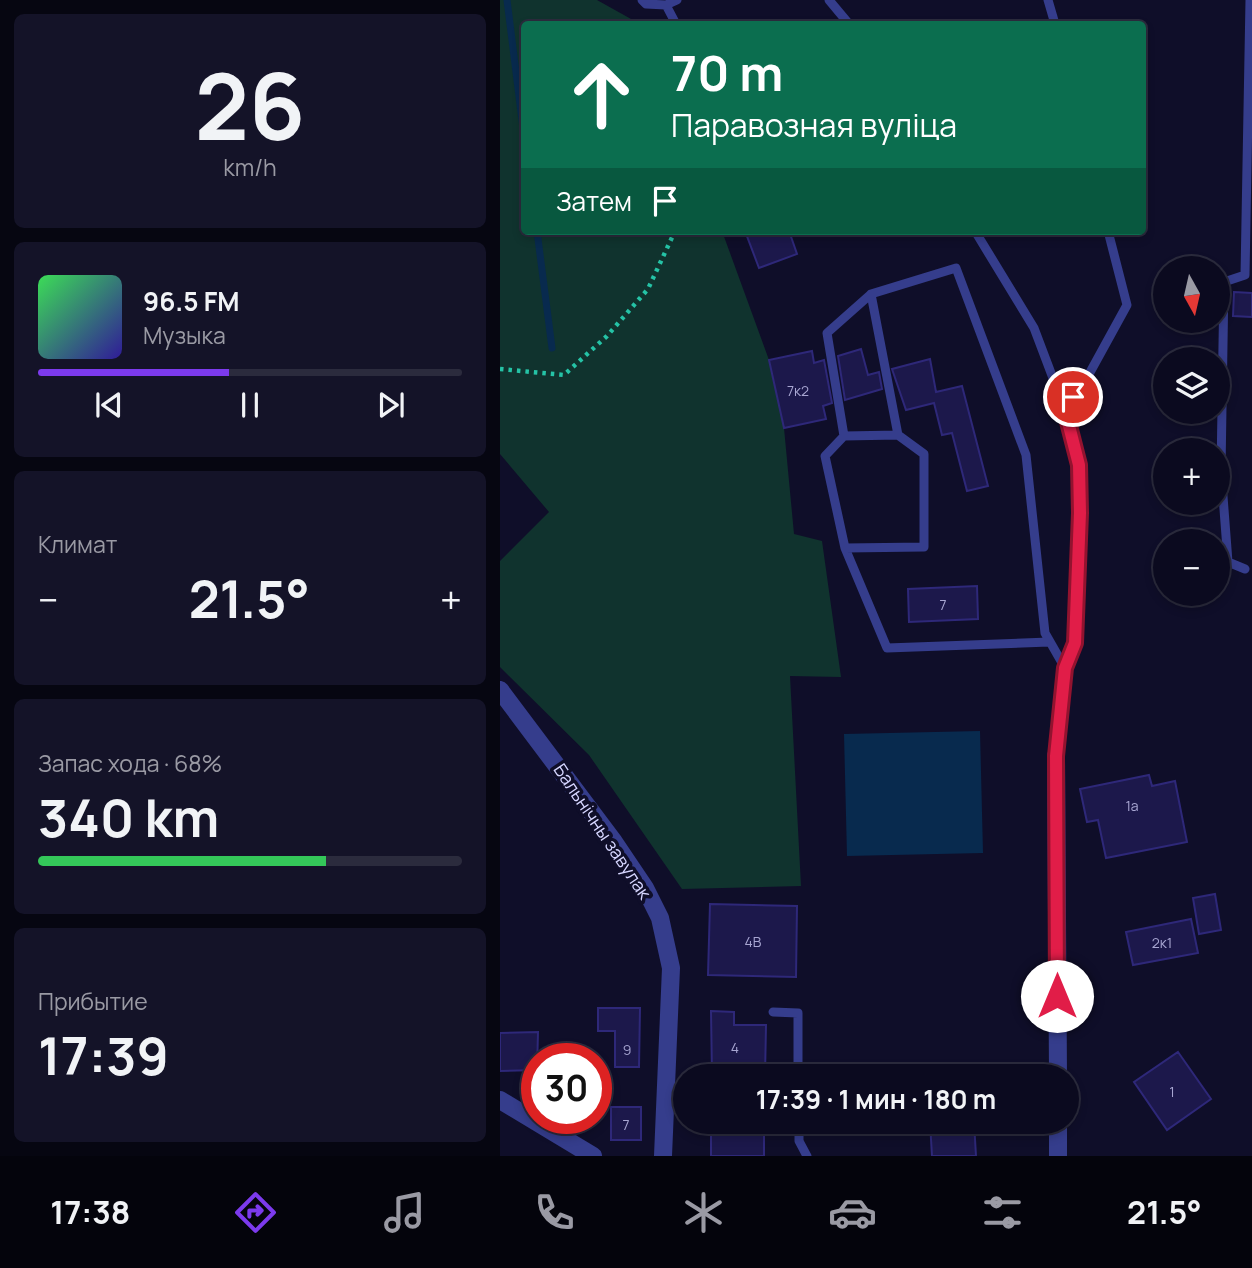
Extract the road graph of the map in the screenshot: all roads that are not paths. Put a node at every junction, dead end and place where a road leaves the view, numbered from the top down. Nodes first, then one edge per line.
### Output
1 (642, 0) edge
2 (677, 0) edge
3 (829, 0) edge
4 (1048, 0) edge
5 (1250, 0) edge
6 (666, 5) junction
7 (674, 21) edge
8 (846, 21) edge
9 (1054, 21) edge
10 (977, 235) edge
11 (1109, 235) edge
12 (871, 294) junction
13 (1065, 410) junction
14 (898, 435) junction
15 (844, 436) junction
16 (845, 548) junction
17 (1245, 569) dead end
18 (1049, 642) junction
19 (1065, 668) junction
20 (500, 690) edge
21 (1056, 756) joint
22 (773, 1012) dead end
23 (798, 1064) edge
24 (1058, 1064) edge
25 (500, 1100) edge
26 (799, 1134) edge
27 (1058, 1134) edge
28 (593, 1156) edge
29 (663, 1156) edge
30 (807, 1156) edge
31 (1058, 1156) edge

1 - 6 lane
2 - 6 lane
3 - 8 lane
4 - 9 lane
5 - 17 lane
6 - 7 lane
10 - 13 lane
11 - 13 lane
12 - 14 lane
12 - 15 lane
12 - 18 lane
13 - 19 lane
14 - 15 lane
14 - 16 lane
15 - 16 lane
16 - 18 lane
18 - 19 lane
19 - 21 lane
20 - 29 street, Бальнічны завулак
21 - 24 street
22 - 23 lane
25 - 28 street
26 - 30 lane
27 - 31 street

